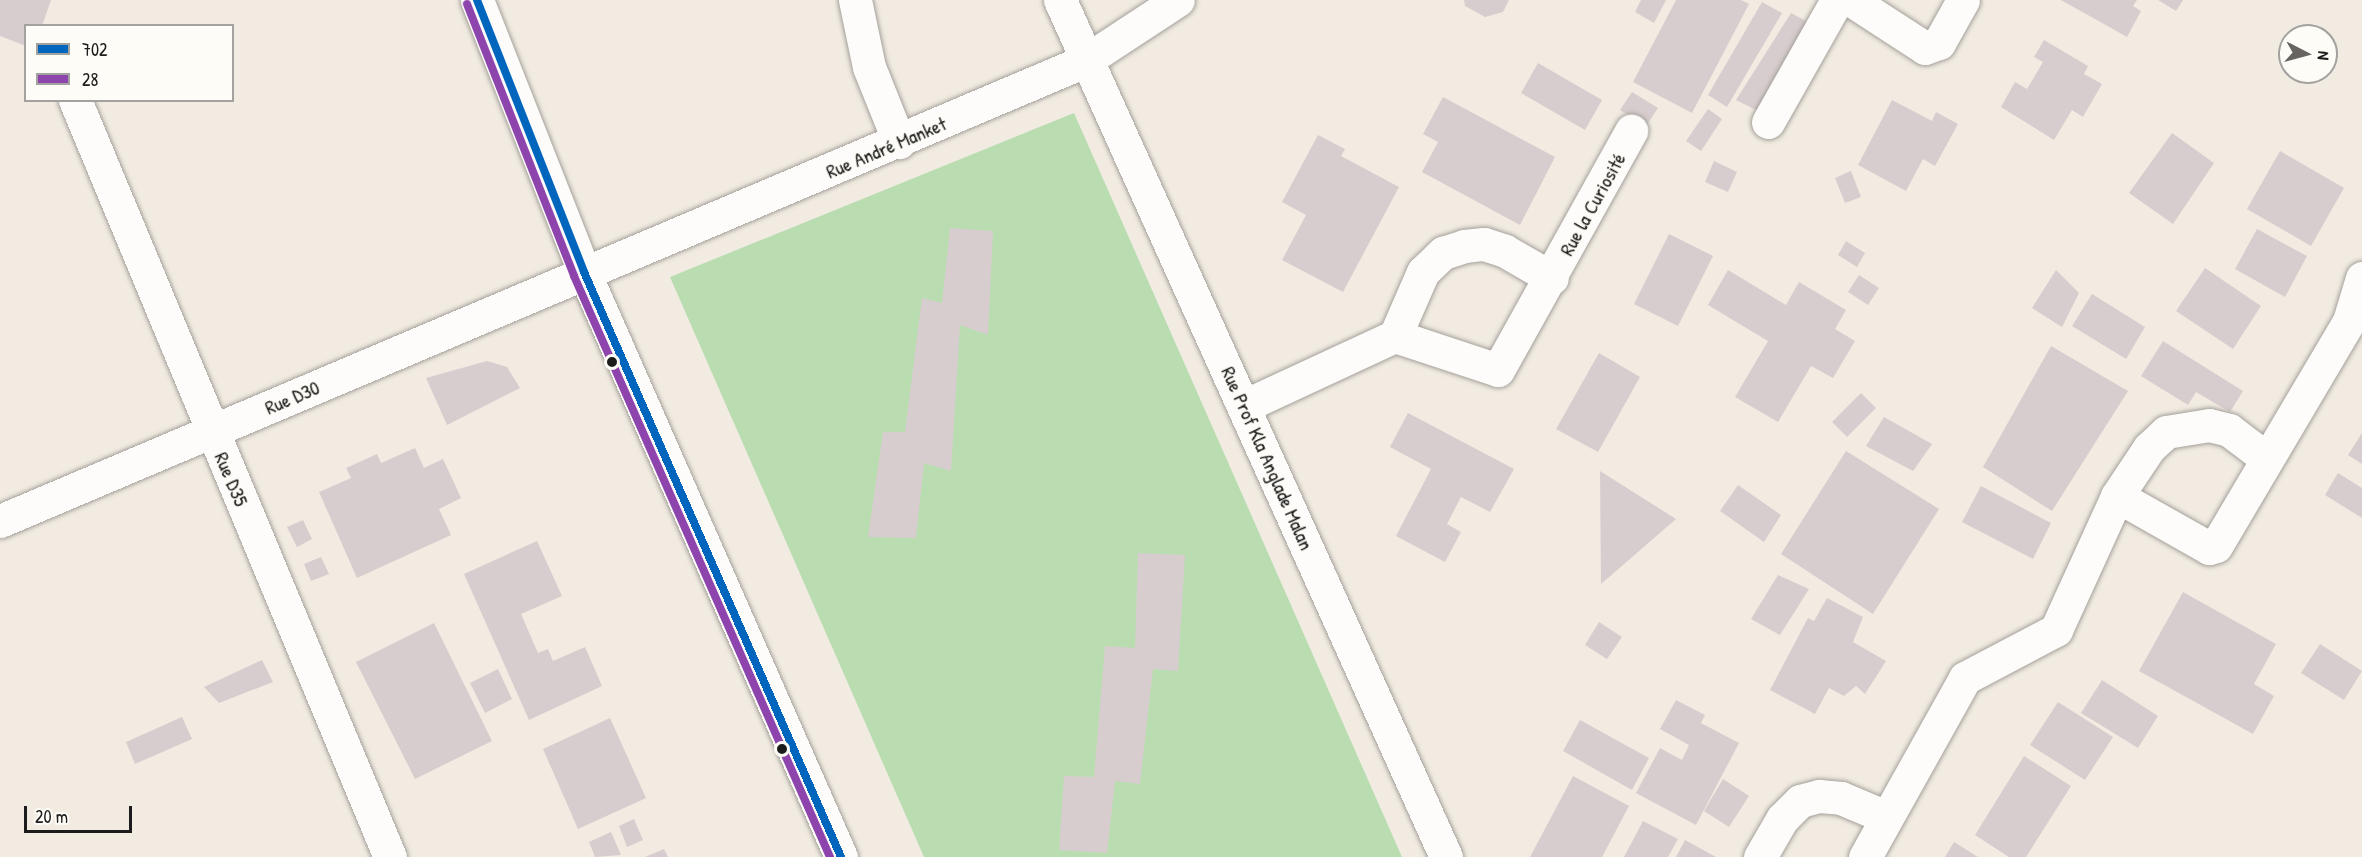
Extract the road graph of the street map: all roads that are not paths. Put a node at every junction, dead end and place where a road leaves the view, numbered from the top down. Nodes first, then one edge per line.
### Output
1 (477, 0) edge
2 (855, 0) edge
3 (1060, 0) edge
4 (1178, 0) edge
5 (1837, 0) edge
6 (1851, 0) edge
7 (1963, 0) edge
8 (1085, 61) junction
9 (76, 102) edge
10 (1768, 122) dead end
11 (1631, 131) dead end
12 (899, 142) junction
13 (584, 272) junction
14 (1552, 278) junction
15 (2362, 278) edge
16 (2355, 323) edge
17 (1395, 336) junction
18 (1244, 406) junction
19 (212, 432) junction
20 (2266, 458) junction
21 (2118, 496) junction
22 (0, 521) edge
23 (1886, 817) junction
24 (390, 857) edge
25 (841, 857) edge
26 (1446, 857) edge
27 (1760, 857) edge
28 (1865, 857) edge

1 - 13 street
2 - 12 street
3 - 8 street, Rue Prof Kla Anglade Malan
4 - 8 street, Rue André Manket
5 - 10 street
6 - 7 street
8 - 12 street, Rue André Manket
8 - 18 street, Rue Prof Kla Anglade Malan
9 - 19 street, Rue D35
11 - 14 street, Rue la Curiosité
12 - 13 street, Rue André Manket
13 - 19 street, Rue D30
13 - 25 street
14 - 17 street, Rue la Curiosité
14 - 17 street, Rue la Curiosité
15 - 16 street
16 - 20 street
17 - 18 street
18 - 26 street, Rue Prof Kla Anglade Malan
19 - 22 street, Rue D30
19 - 24 street, Rue D35
20 - 21 street
20 - 21 street
21 - 23 street
23 - 27 street
23 - 28 street

